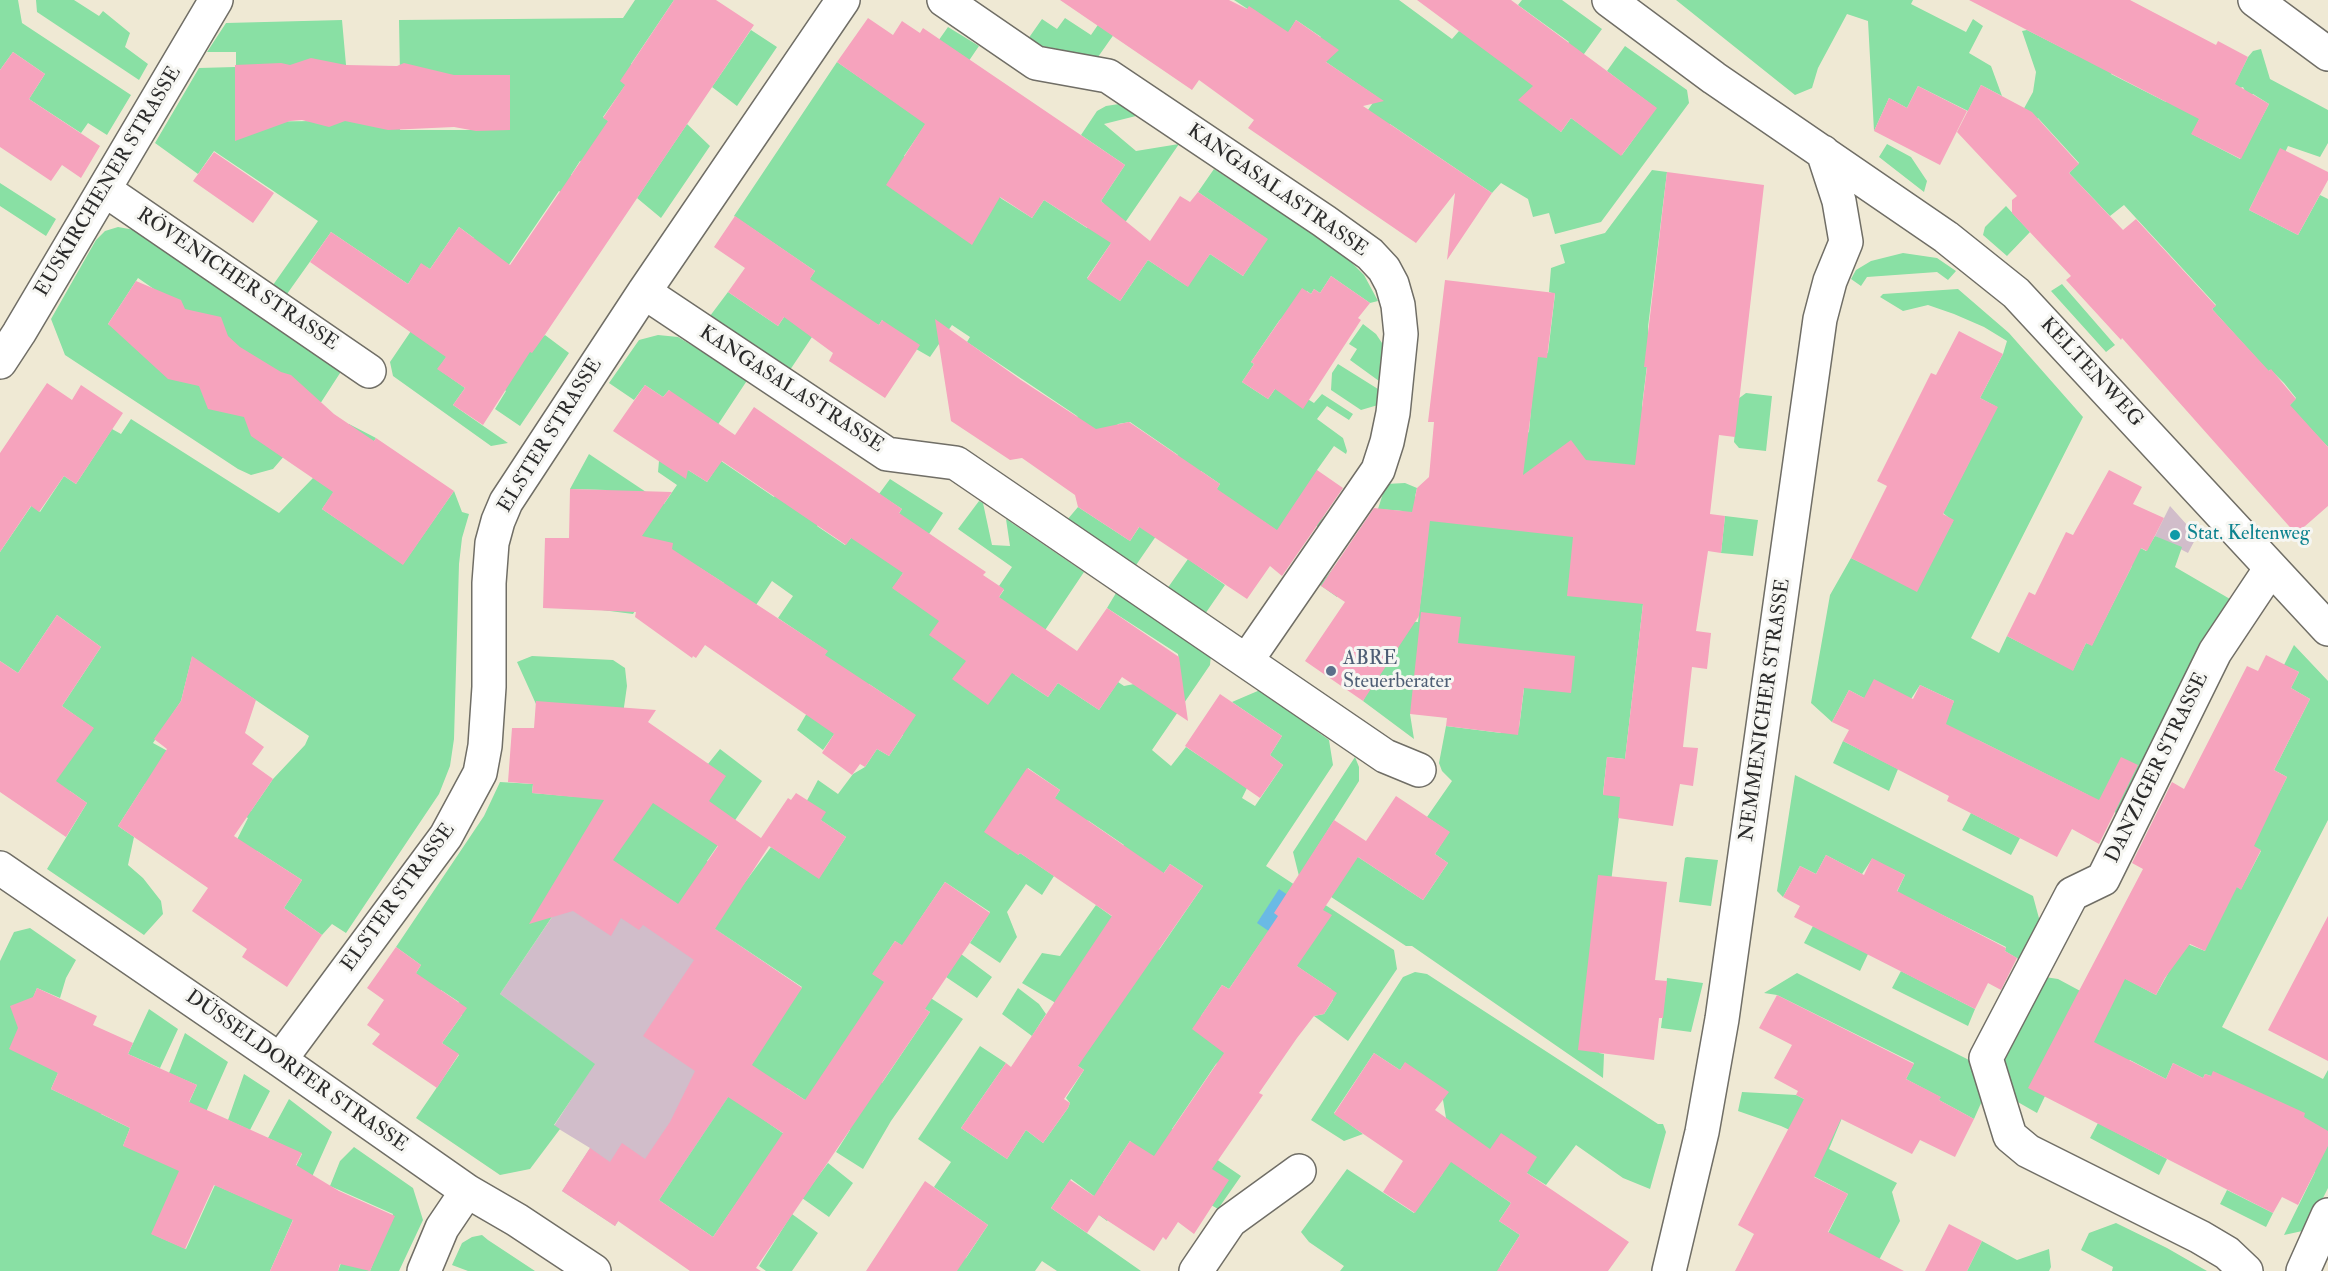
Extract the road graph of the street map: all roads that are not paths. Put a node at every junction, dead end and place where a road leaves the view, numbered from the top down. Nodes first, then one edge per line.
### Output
1 (216, 0) edge
2 (843, 0) edge
3 (944, 0) edge
4 (1609, 0) edge
5 (2255, 0) edge
6 (2328, 54) edge
7 (1823, 153) junction
8 (105, 190) junction
9 (644, 292) junction
10 (0, 362) edge
11 (369, 371) dead end
12 (2271, 568) junction
13 (2328, 630) edge
14 (1247, 660) junction
15 (1419, 770) dead end
16 (0, 868) edge
17 (280, 1060) junction
18 (1299, 1171) dead end
19 (467, 1191) junction
20 (2328, 1215) edge
21 (423, 1271) edge
22 (594, 1271) edge
23 (1196, 1271) edge
24 (1669, 1271) edge
25 (2246, 1271) edge
26 (2303, 1271) edge

1 - 8 street, EUSKIRCHENER STRASSE
2 - 9 street, ELSTER STRASSE
3 - 14 street, KANGASALASTRASSE
4 - 7 street, KELTENWEG
5 - 6 street
7 - 12 street, KELTENWEG
7 - 24 street, NEMMENICHER STRASSE
8 - 10 street, EUSKIRCHENER STRASSE
8 - 11 street, RÖVENICHER STRASSE
9 - 14 street, KANGASALASTRASSE
9 - 17 street, ELSTER STRASSE
12 - 13 street, KELTENWEG
12 - 25 street, DANZIGER STRASSE
14 - 15 street, KANGASALASTRASSE
16 - 17 street, DÜSSELDORFER STRASSE
17 - 19 street, DÜSSELDORFER STRASSE
18 - 23 street
19 - 21 street
19 - 22 street, DÜSSELDORFER STRASSE
20 - 26 street

